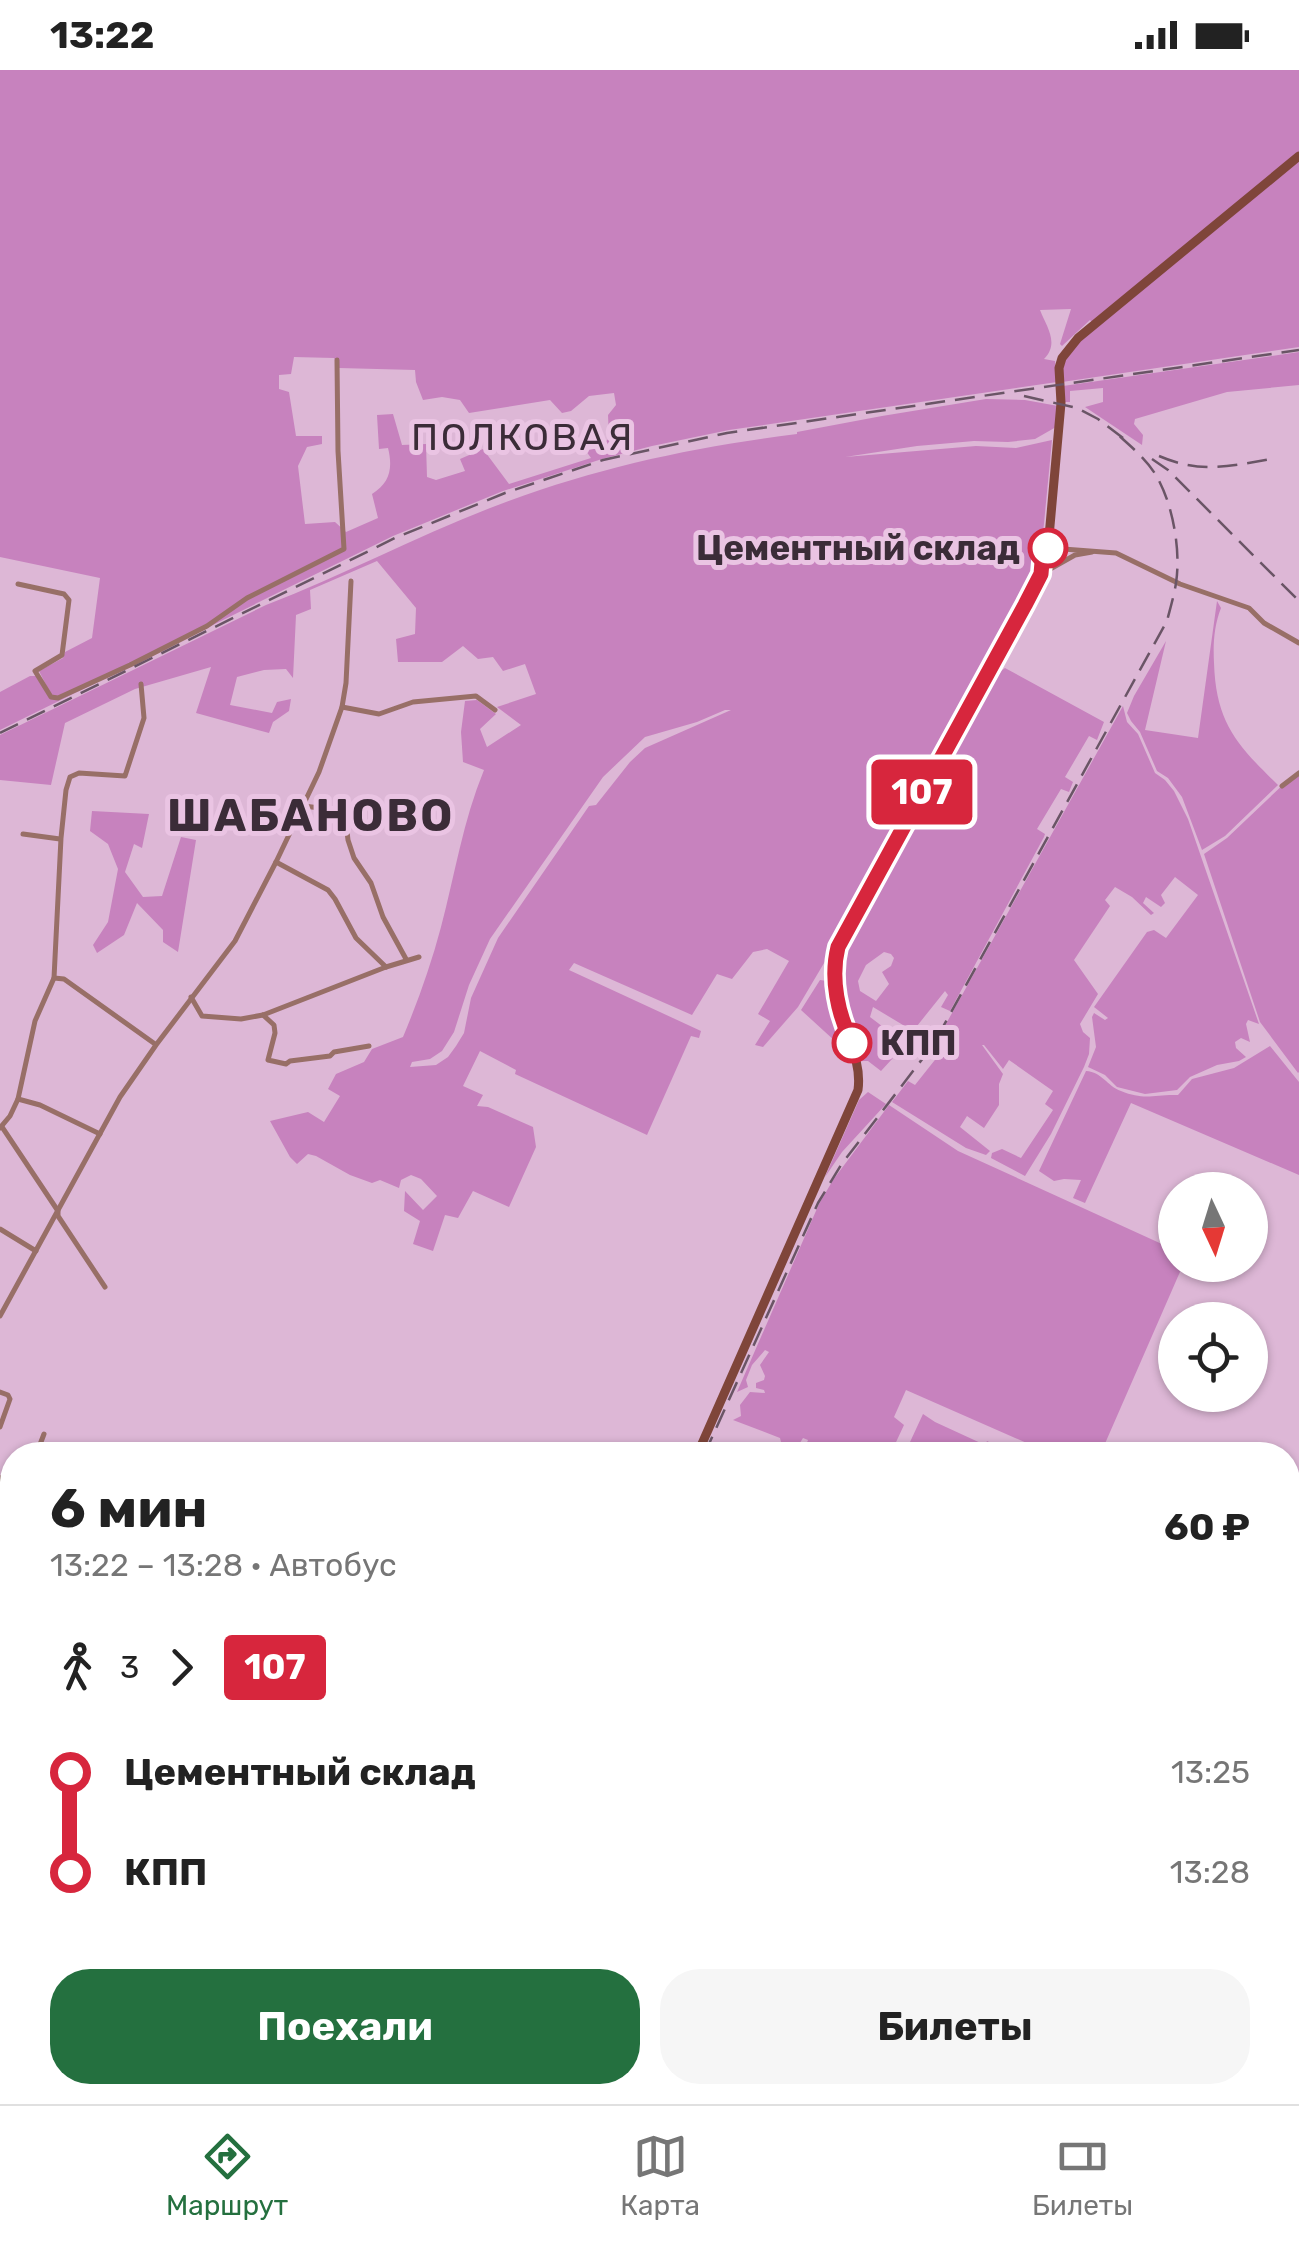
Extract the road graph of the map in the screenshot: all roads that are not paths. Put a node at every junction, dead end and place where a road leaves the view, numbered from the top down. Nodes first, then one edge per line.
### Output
1 (1299, 156) edge
2 (337, 360) dead end
3 (1054, 548) junction
4 (1100, 551) junction
5 (1067, 560) junction
6 (1041, 574) junction
7 (351, 581) dead end
8 (18, 584) dead end
9 (1299, 643) edge
10 (141, 684) dead end
11 (342, 707) junction
12 (495, 710) dead end
13 (1299, 773) edge
14 (1282, 786) dead end
15 (303, 806) junction
16 (23, 834) dead end
17 (61, 838) junction
18 (276, 862) junction
19 (419, 957) dead end
20 (406, 959) junction
21 (386, 967) junction
22 (54, 978) junction
23 (191, 998) junction
24 (263, 1015) junction
25 (156, 1045) junction
26 (369, 1046) dead end
27 (18, 1099) junction
28 (0, 1127) edge
29 (100, 1134) junction
30 (58, 1211) junction
31 (0, 1229) edge
32 (36, 1251) junction
33 (105, 1287) dead end
34 (0, 1316) edge
35 (0, 1392) edge
36 (0, 1427) edge
37 (44, 1434) dead end
38 (41, 1442) edge
39 (703, 1442) edge

1 - 3 main road
2 - 8 street
3 - 4 street
3 - 5 street
3 - 6 main road
4 - 5 street
4 - 9 street
5 - 6 street
6 - 39 main road
7 - 11 street
10 - 17 street
11 - 12 street
11 - 15 street
13 - 14 street
15 - 18 street
15 - 20 street
16 - 17 street
17 - 22 street
18 - 21 street
18 - 23 street
19 - 20 street
20 - 21 street
21 - 24 street
22 - 25 street
22 - 27 street
23 - 24 street
23 - 25 street
24 - 26 street
25 - 29 street
27 - 28 street
27 - 29 street
28 - 30 street
29 - 30 street
30 - 32 street
30 - 33 street
31 - 32 street
32 - 34 street
35 - 36 street
37 - 38 street

